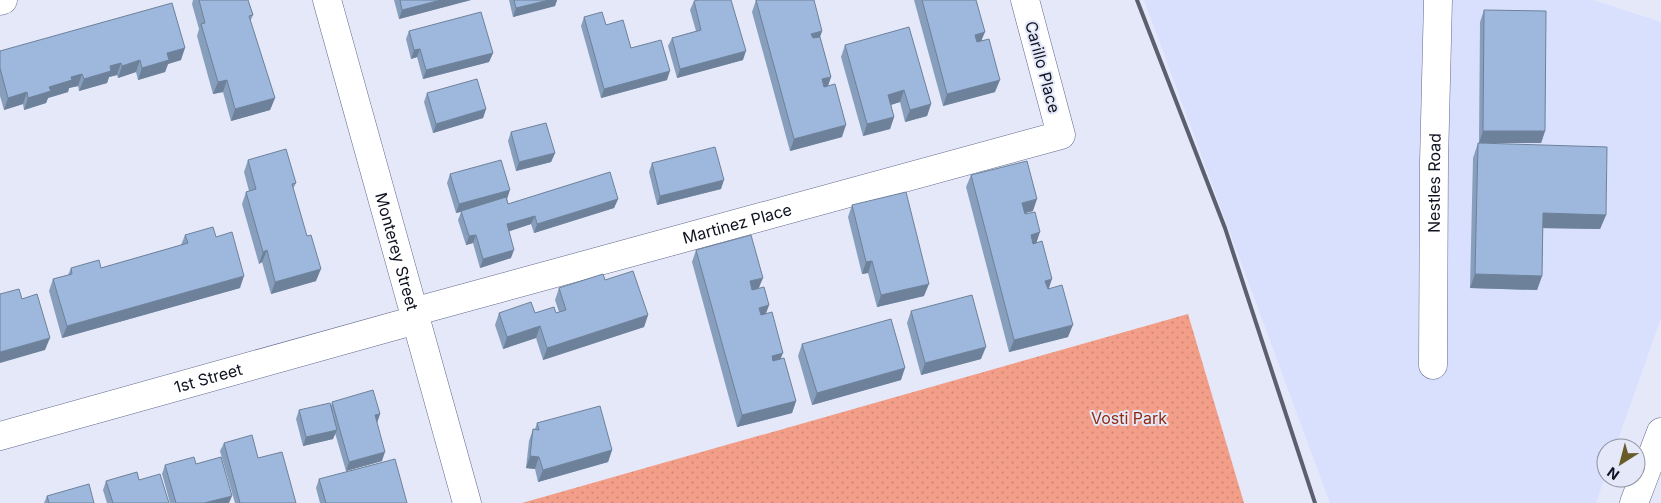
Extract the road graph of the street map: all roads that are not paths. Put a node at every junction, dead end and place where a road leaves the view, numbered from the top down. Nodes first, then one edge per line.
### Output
1 (328, 0) edge
2 (1025, 0) edge
3 (1438, 0) edge
4 (1061, 135) joint
5 (415, 316) junction
6 (1433, 365) dead end
7 (1661, 432) edge
8 (0, 436) edge
9 (467, 503) edge
10 (1634, 503) edge

1 - 5 street, Monterey Street
2 - 4 street, Carillo Place
3 - 6 street, Nestles Road
4 - 5 street, Martinez Place
5 - 8 street, 1st Street
5 - 9 street, Monterey Street
7 - 10 street

